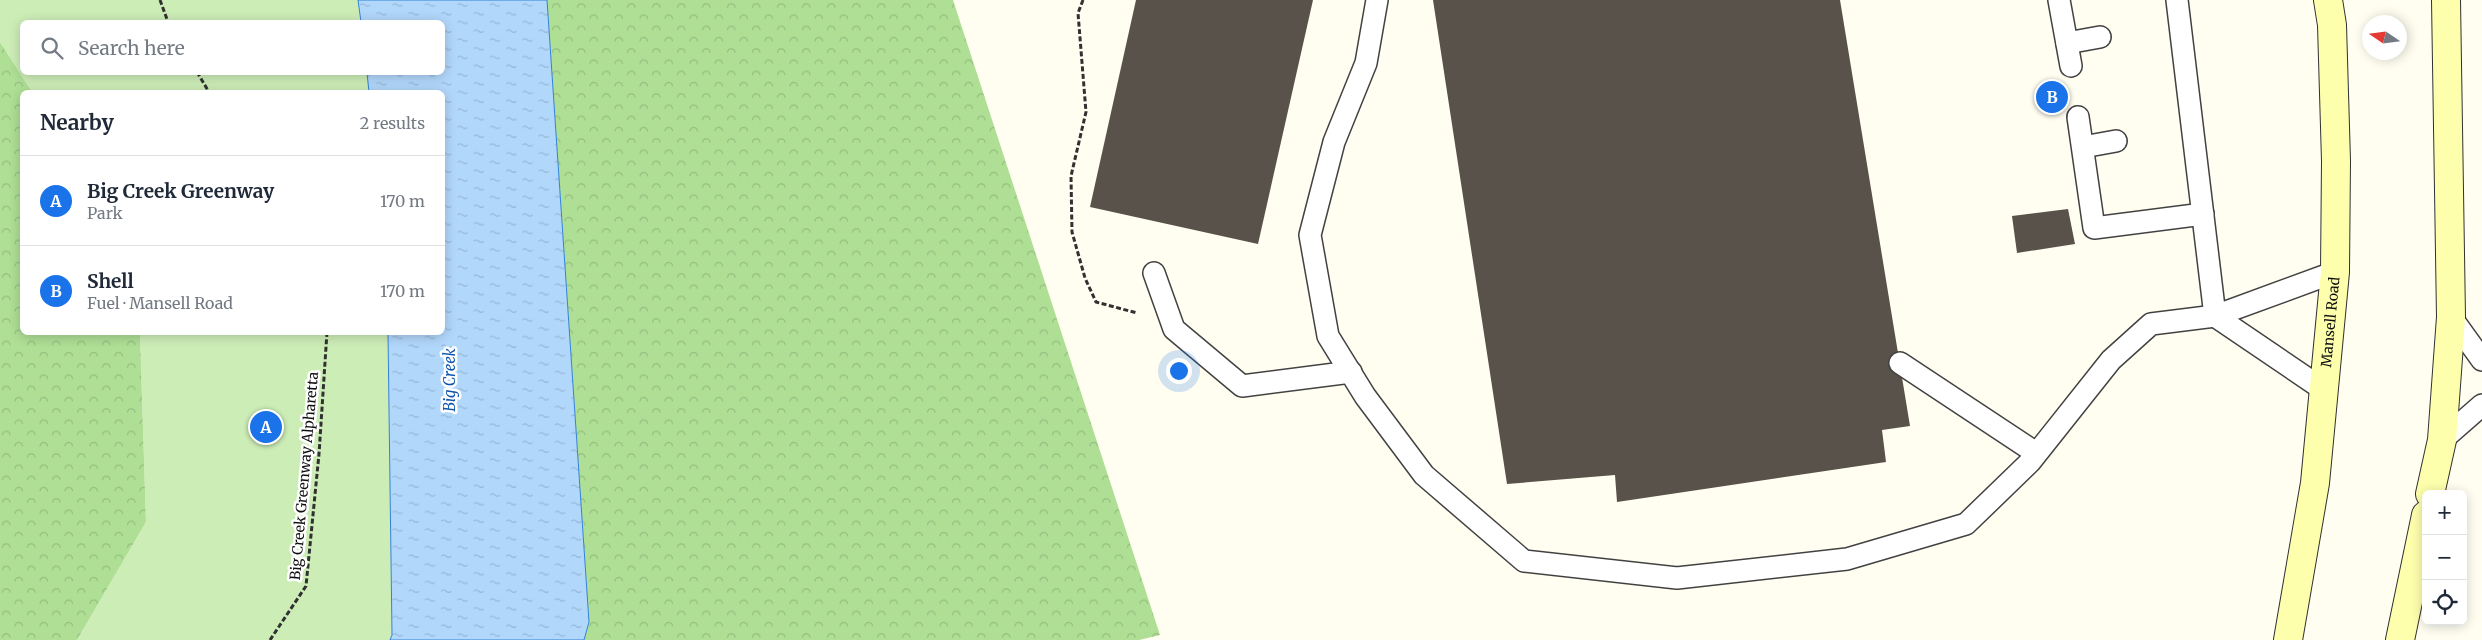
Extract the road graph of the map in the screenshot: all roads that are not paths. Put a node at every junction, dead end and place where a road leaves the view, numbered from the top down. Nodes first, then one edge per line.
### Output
1 (1377, 0) edge
2 (2059, 0) edge
3 (2177, 0) edge
4 (2328, 0) edge
5 (2446, 0) edge
6 (2100, 37) dead end
7 (2067, 43) junction
8 (2071, 66) dead end
9 (2078, 117) dead end
10 (2116, 141) dead end
11 (2083, 147) junction
12 (2203, 214) junction
13 (2335, 272) junction
14 (1154, 273) dead end
15 (2215, 316) junction
16 (2451, 317) junction
17 (2482, 360) edge
18 (1900, 363) dead end
19 (1351, 372) junction
20 (2324, 390) junction
21 (2482, 406) edge
22 (2442, 440) junction
23 (2036, 453) junction
24 (2431, 490) edge
25 (2422, 534) edge
26 (2288, 640) edge
27 (2400, 640) edge

1 - 19 lane
2 - 7 lane
3 - 12 lane
4 - 13 main road, Mansell Road
5 - 16 main road
6 - 7 lane
7 - 8 lane
9 - 11 lane
10 - 11 lane
11 - 12 lane
12 - 15 lane
13 - 15 lane
13 - 20 main road, Mansell Road
14 - 19 lane
15 - 20 lane
15 - 23 lane
16 - 17 lane
16 - 22 main road
18 - 23 lane
19 - 23 lane
20 - 26 main road, Mansell Road
21 - 22 lane
22 - 24 main road
25 - 27 main road

